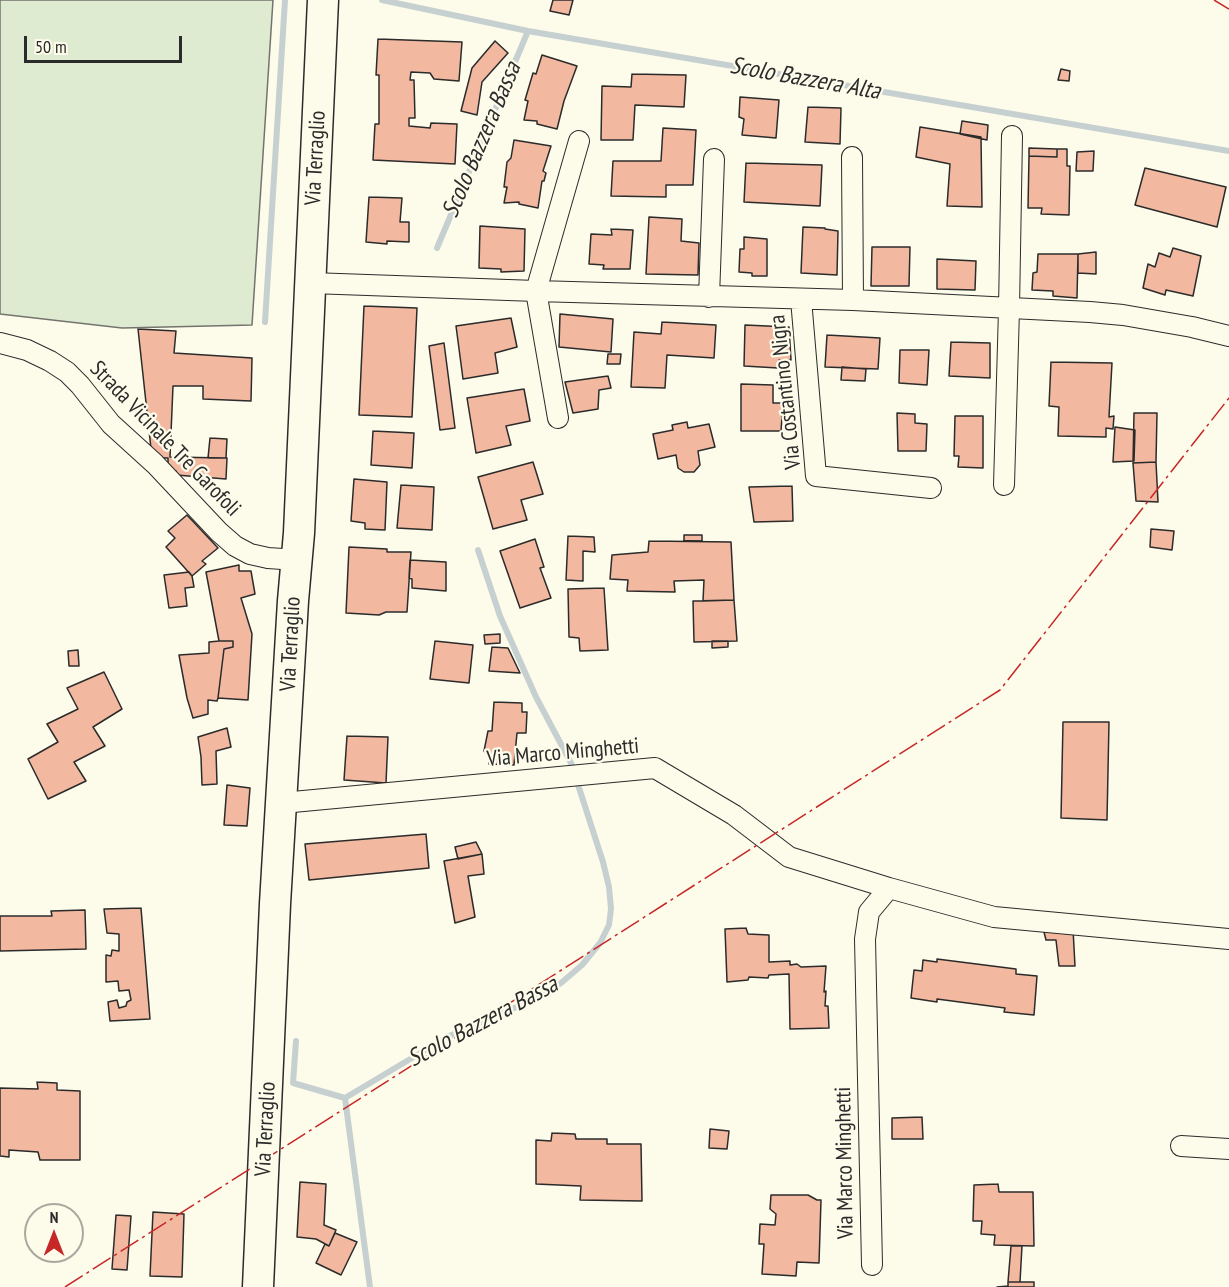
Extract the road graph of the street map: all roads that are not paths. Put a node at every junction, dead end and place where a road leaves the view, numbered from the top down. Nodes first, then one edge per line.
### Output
1 (323, 0) edge
2 (1012, 136) dead end
3 (579, 141) dead end
4 (852, 157) dead end
5 (714, 159) dead end
6 (311, 283) junction
7 (536, 291) junction
8 (709, 297) junction
9 (801, 299) junction
10 (853, 300) junction
11 (1009, 309) junction
12 (1229, 336) edge
13 (0, 343) edge
14 (558, 418) dead end
15 (1004, 485) dead end
16 (931, 488) dead end
17 (297, 560) junction
18 (282, 802) junction
19 (889, 888) junction
20 (1229, 939) edge
21 (1181, 1146) dead end
22 (1229, 1149) edge
23 (872, 1265) dead end
24 (258, 1287) edge

1 - 6 main road, Via Terraglio
2 - 11 street
3 - 7 street
4 - 10 street
5 - 8 street
6 - 7 street, Via Costantino Nigra
6 - 17 main road, Via Terraglio
7 - 8 street, Via Costantino Nigra
7 - 14 street
8 - 9 street, Via Costantino Nigra
9 - 10 street, Via Costantino Nigra
9 - 16 street, Via Costantino Nigra
10 - 11 street, Via Costantino Nigra
11 - 12 street, Via Costantino Nigra
11 - 15 street
13 - 17 street, Strada Vicinale Tre Garofoli
17 - 18 main road, Via Terraglio
18 - 19 street, Via Marco Minghetti
18 - 24 main road, Via Terraglio
19 - 20 street, Via Marco Minghetti
19 - 23 street, Via Marco Minghetti
21 - 22 street

